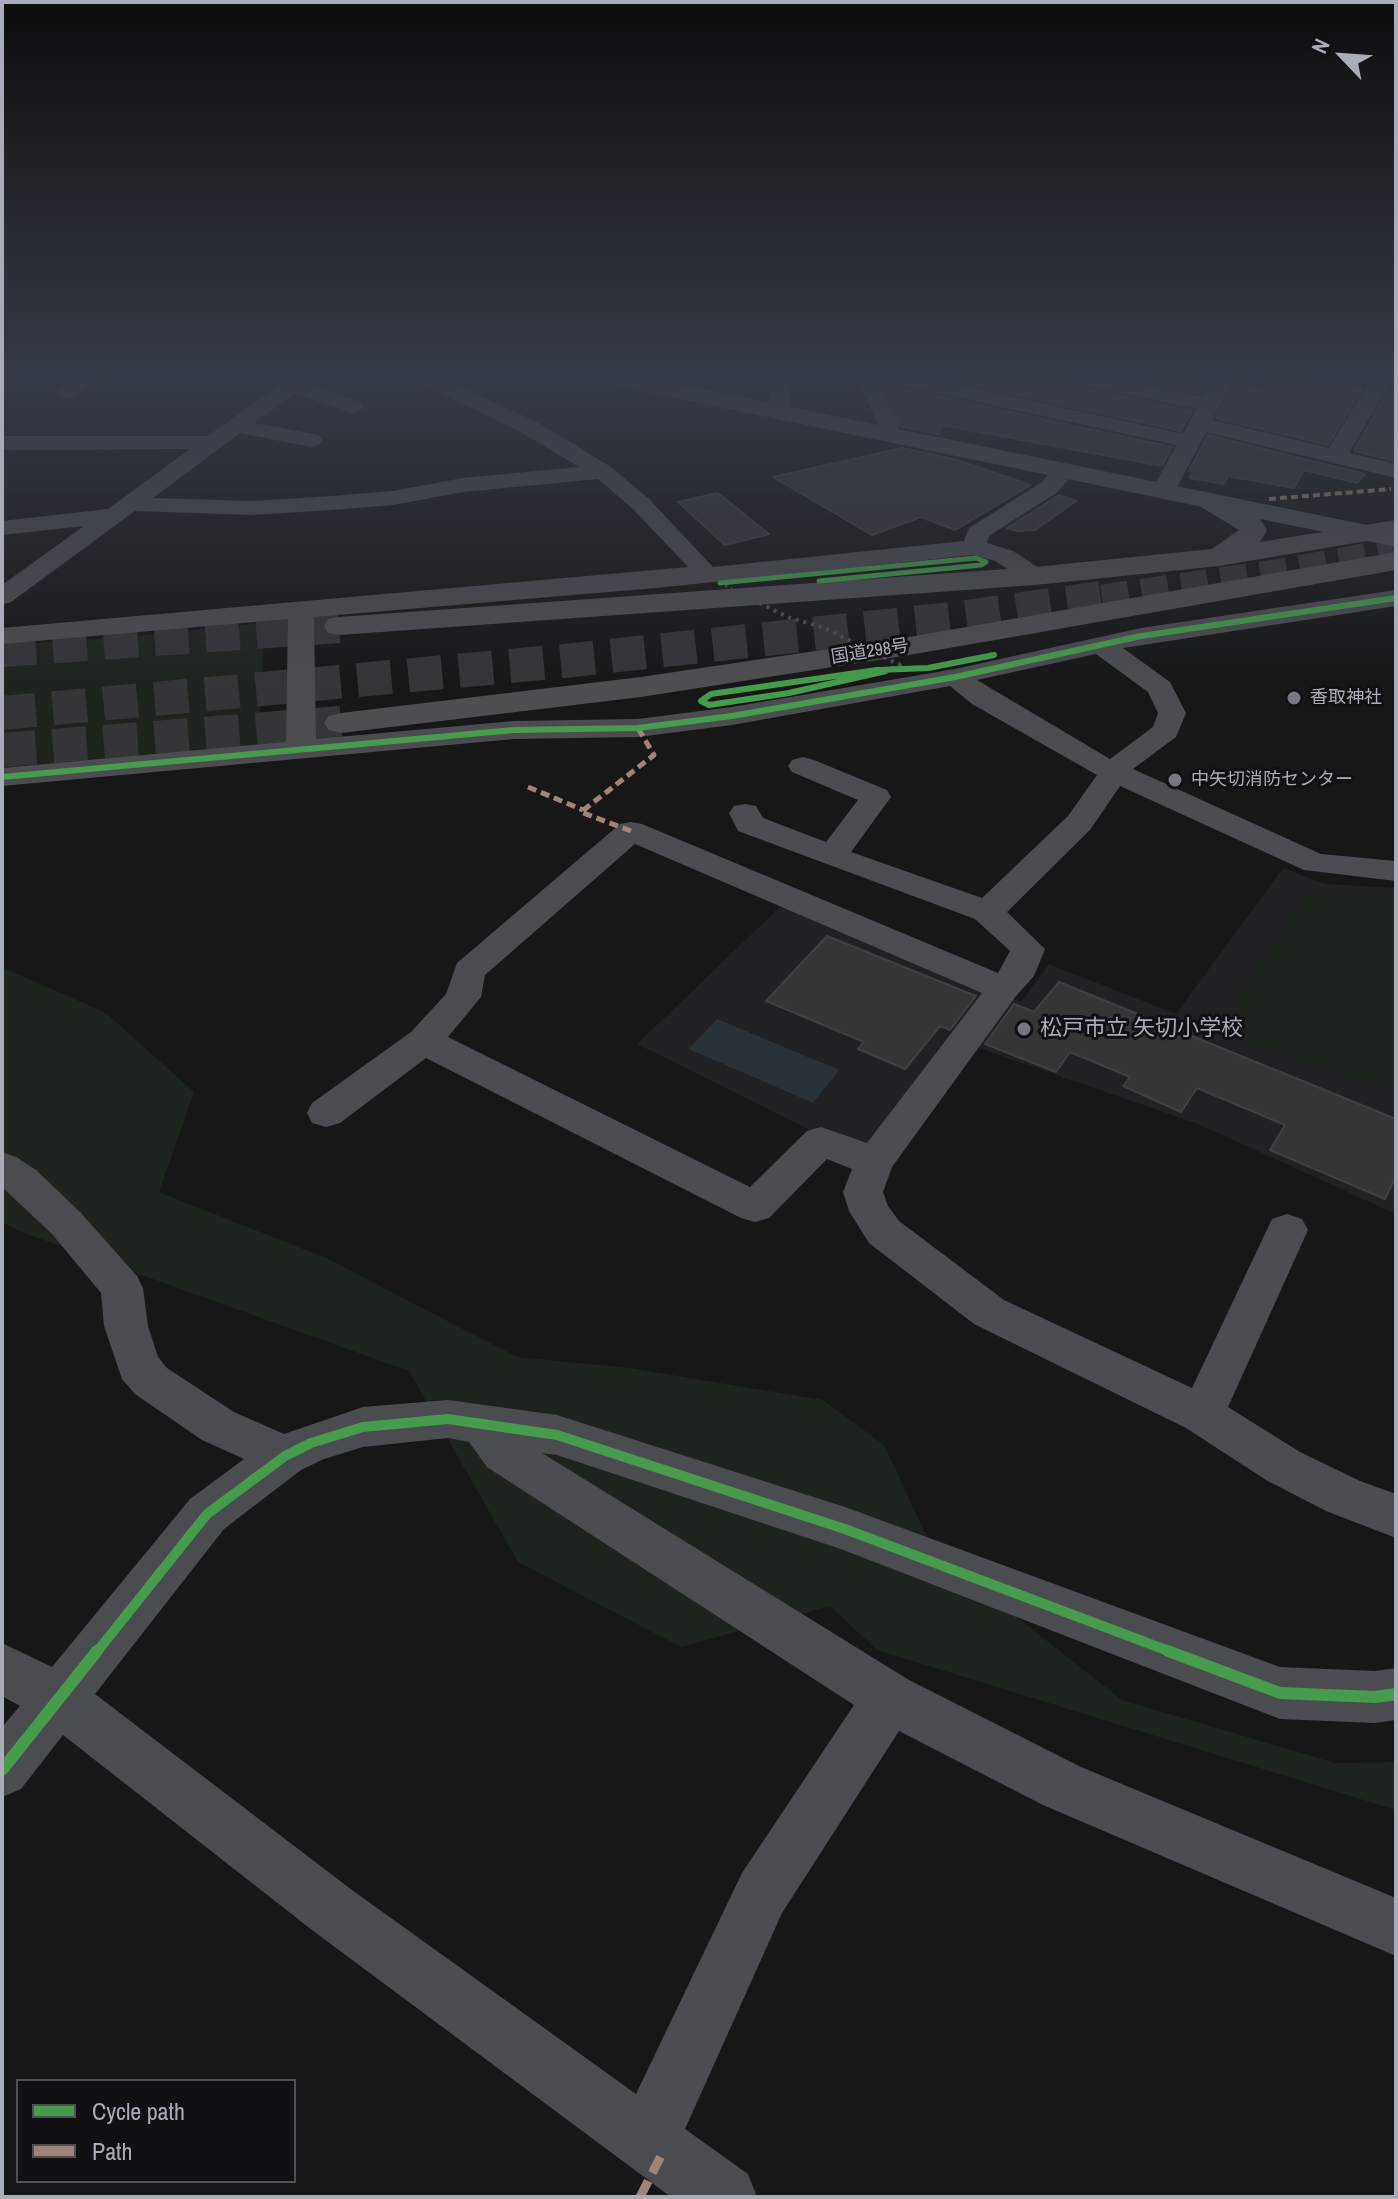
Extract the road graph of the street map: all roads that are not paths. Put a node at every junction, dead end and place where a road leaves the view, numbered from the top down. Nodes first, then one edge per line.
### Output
1 (164, 481) edge
2 (505, 481) edge
3 (613, 481) edge
4 (1056, 481) edge
5 (1108, 481) edge
6 (1169, 481) edge
7 (1163, 491) junction
8 (1211, 501) junction
9 (125, 510) junction
10 (2, 528) edge
11 (1387, 533) edge
12 (974, 547) junction
13 (1219, 557) junction
14 (1396, 561) edge
15 (1035, 576) junction
16 (707, 579) junction
17 (2, 597) edge
18 (1396, 598) edge
19 (1172, 601) junction
20 (301, 611) junction
21 (339, 626) tunnel mouth
22 (2, 636) edge
23 (1141, 636) junction
24 (1103, 646) junction
25 (955, 677) junction
26 (341, 723) tunnel mouth
27 (301, 751) junction
28 (803, 766) dead end
29 (1113, 772) junction
30 (2, 777) edge
31 (745, 813) dead end
32 (832, 856) junction
33 (1396, 871) edge
34 (987, 912) junction
35 (1003, 988) junction
36 (424, 1041) junction
37 (326, 1113) dead end
38 (874, 1162) junction
39 (2, 1167) edge
40 (1287, 1230) dead end
41 (1202, 1414) junction
42 (483, 1424) junction
43 (285, 1456) junction
44 (1396, 1516) edge
45 (2, 1668) edge
46 (1396, 1694) edge
47 (890, 1698) junction
48 (59, 1699) junction
49 (2, 1770) edge
50 (1396, 1927) edge
51 (647, 2140) junction
52 (725, 2197) edge

1 - 9 street
2 - 9 street
3 - 16 street
4 - 12 street
5 - 7 main road
6 - 7 street
7 - 8 main road
8 - 11 main road
8 - 13 highway
9 - 10 street
9 - 17 street
11 - 13 highway
12 - 15 street
12 - 16 street
13 - 15 highway
14 - 19 highway, 国道298号
15 - 21 highway
16 - 20 street
18 - 23 street
19 - 23 street
19 - 26 highway, 国道298号
20 - 22 street
20 - 27 street
23 - 24 street
24 - 25 street
24 - 29 street
25 - 27 street
25 - 29 street
27 - 30 street
28 - 32 street
29 - 33 street
29 - 34 street
31 - 32 street
32 - 34 street
34 - 35 street
35 - 36 street
35 - 38 street
36 - 37 street
36 - 38 street
38 - 41 street
39 - 43 street
40 - 41 street
41 - 44 street
42 - 43 street
42 - 46 street
42 - 47 street
43 - 48 street
45 - 48 street
47 - 50 street
47 - 51 street
48 - 49 street
48 - 51 street
51 - 52 street

